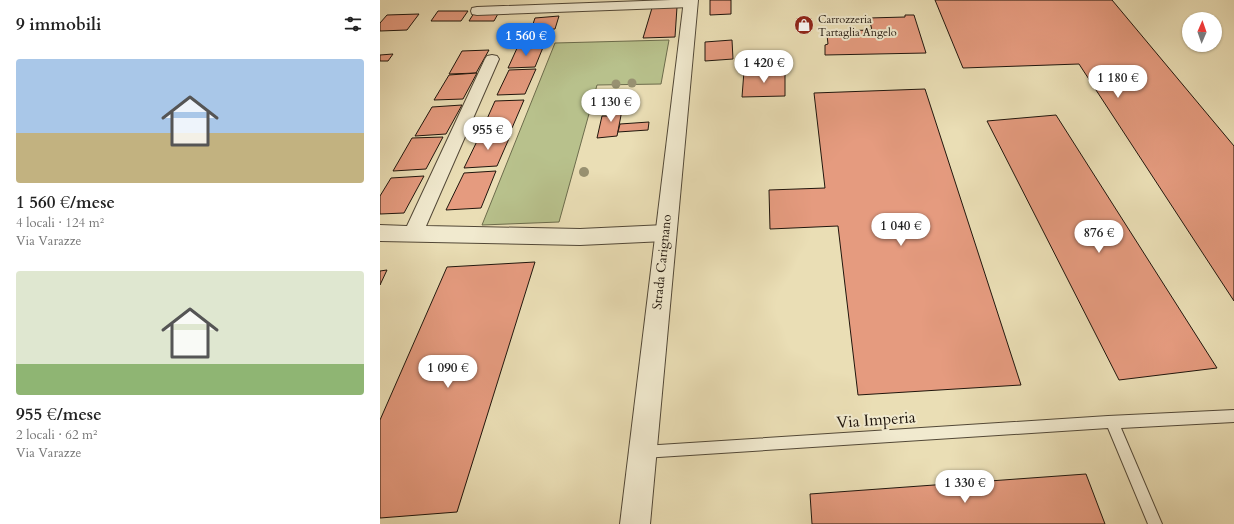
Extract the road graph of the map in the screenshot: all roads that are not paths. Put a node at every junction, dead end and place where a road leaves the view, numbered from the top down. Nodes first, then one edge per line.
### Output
1 (691, 2) edge
2 (477, 11) dead end
3 (492, 58) dead end
4 (380, 233) edge
5 (665, 233) junction
6 (413, 234) junction
7 (1234, 416) edge
8 (1112, 422) junction
9 (642, 452) junction
10 (635, 524) edge
11 (1155, 524) edge

1 - 2 street
1 - 5 street, Strada Carignano
3 - 6 street
4 - 6 street
5 - 6 street
5 - 9 street, Strada Carignano
7 - 8 lane, Via Imperia
8 - 9 lane, Via Imperia
8 - 11 lane
9 - 10 street, Strada Carignano

